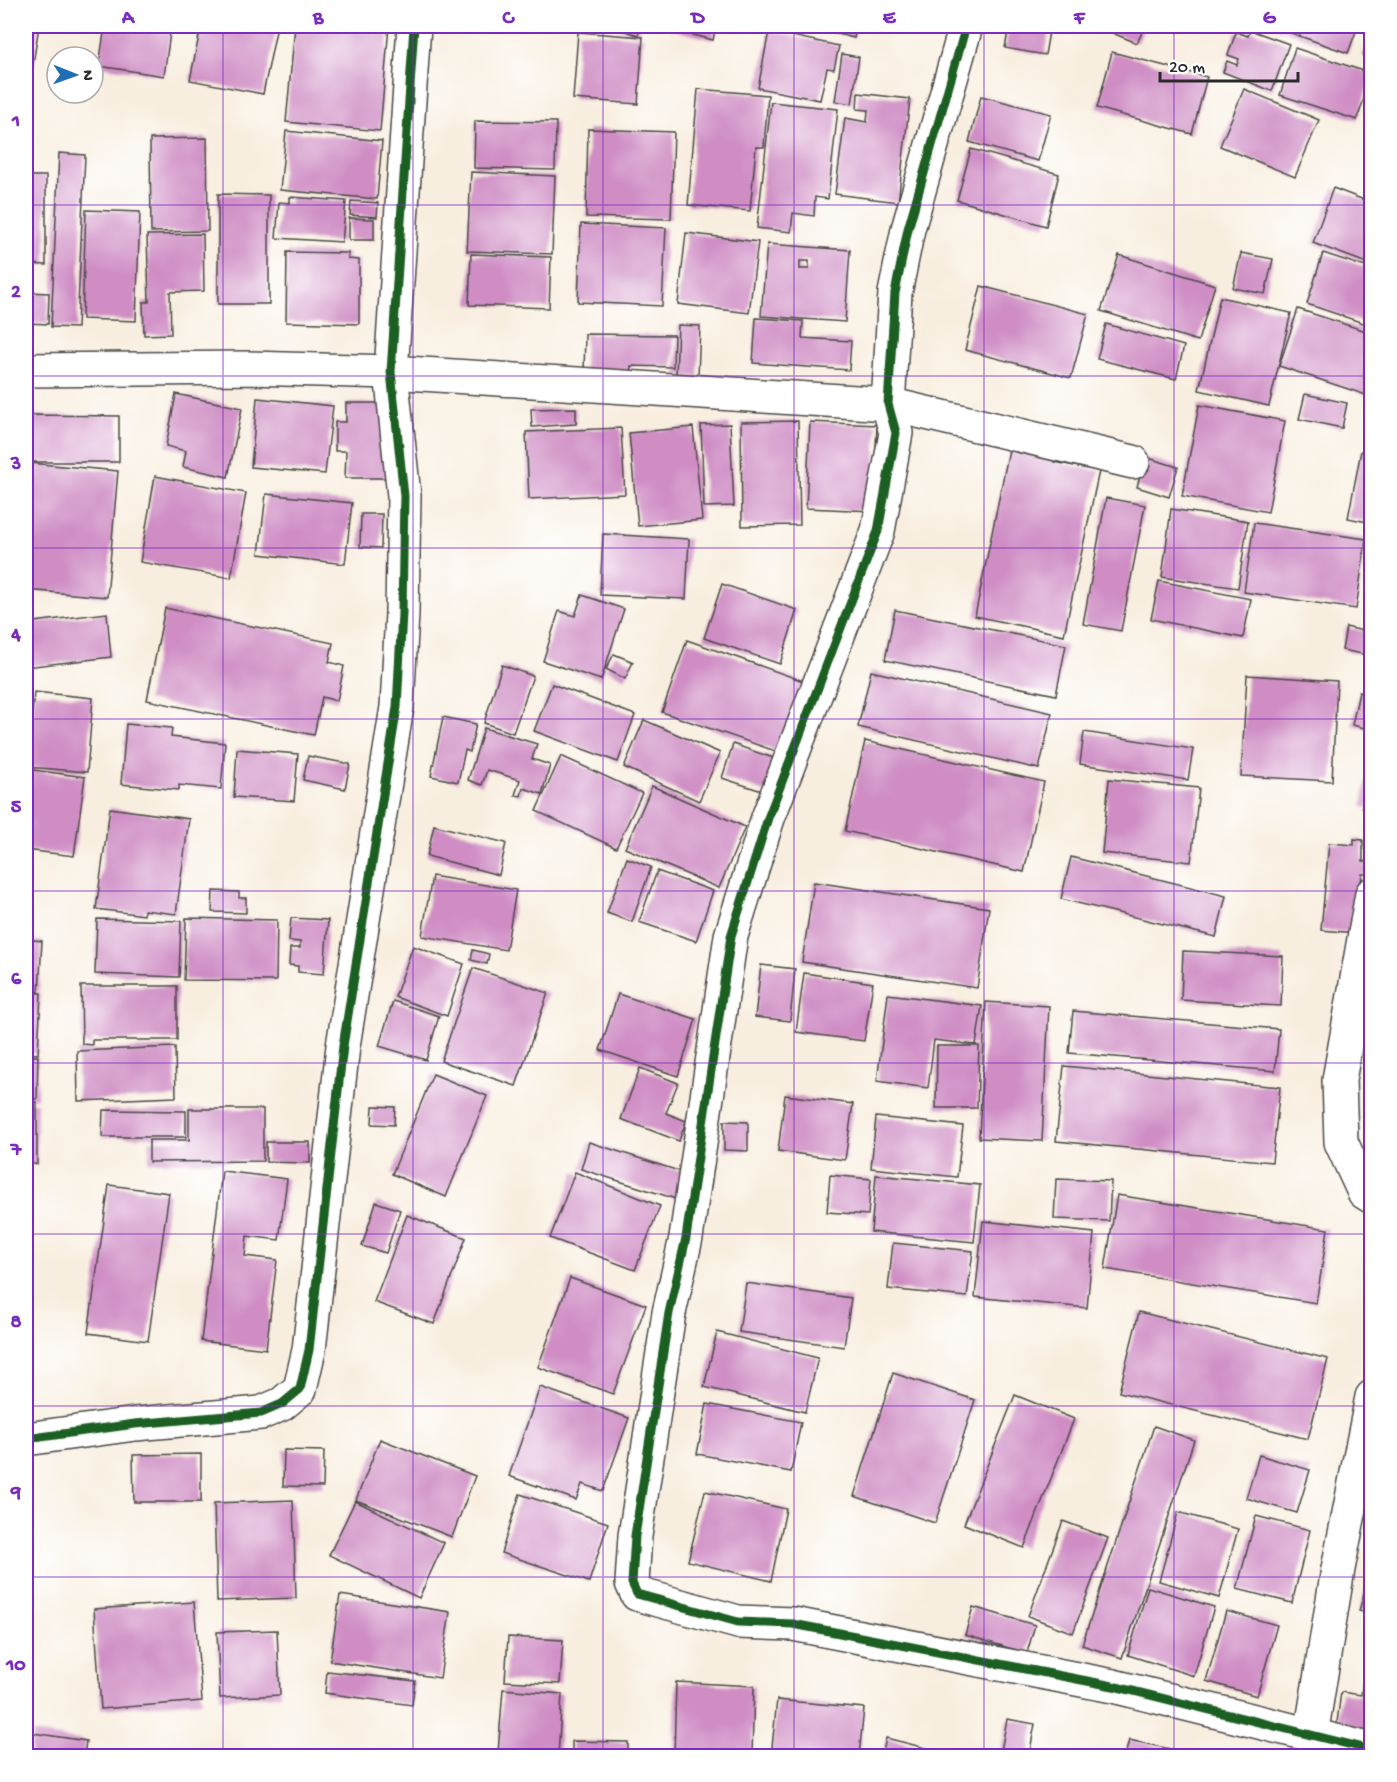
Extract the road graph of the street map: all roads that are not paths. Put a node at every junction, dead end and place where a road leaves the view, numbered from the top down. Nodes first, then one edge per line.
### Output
1 (414, 26) edge
2 (966, 26) edge
3 (26, 370) edge
4 (391, 372) junction
5 (888, 404) junction
6 (1133, 462) dead end
7 (1371, 894) edge
8 (1371, 1197) edge
9 (1371, 1397) edge
10 (26, 1439) edge
11 (1311, 1735) junction
12 (1371, 1750) edge

1 - 4 street
2 - 5 street
3 - 4 street
4 - 5 street
4 - 10 street
5 - 6 street
5 - 11 street
7 - 8 street
9 - 11 street
11 - 12 street

